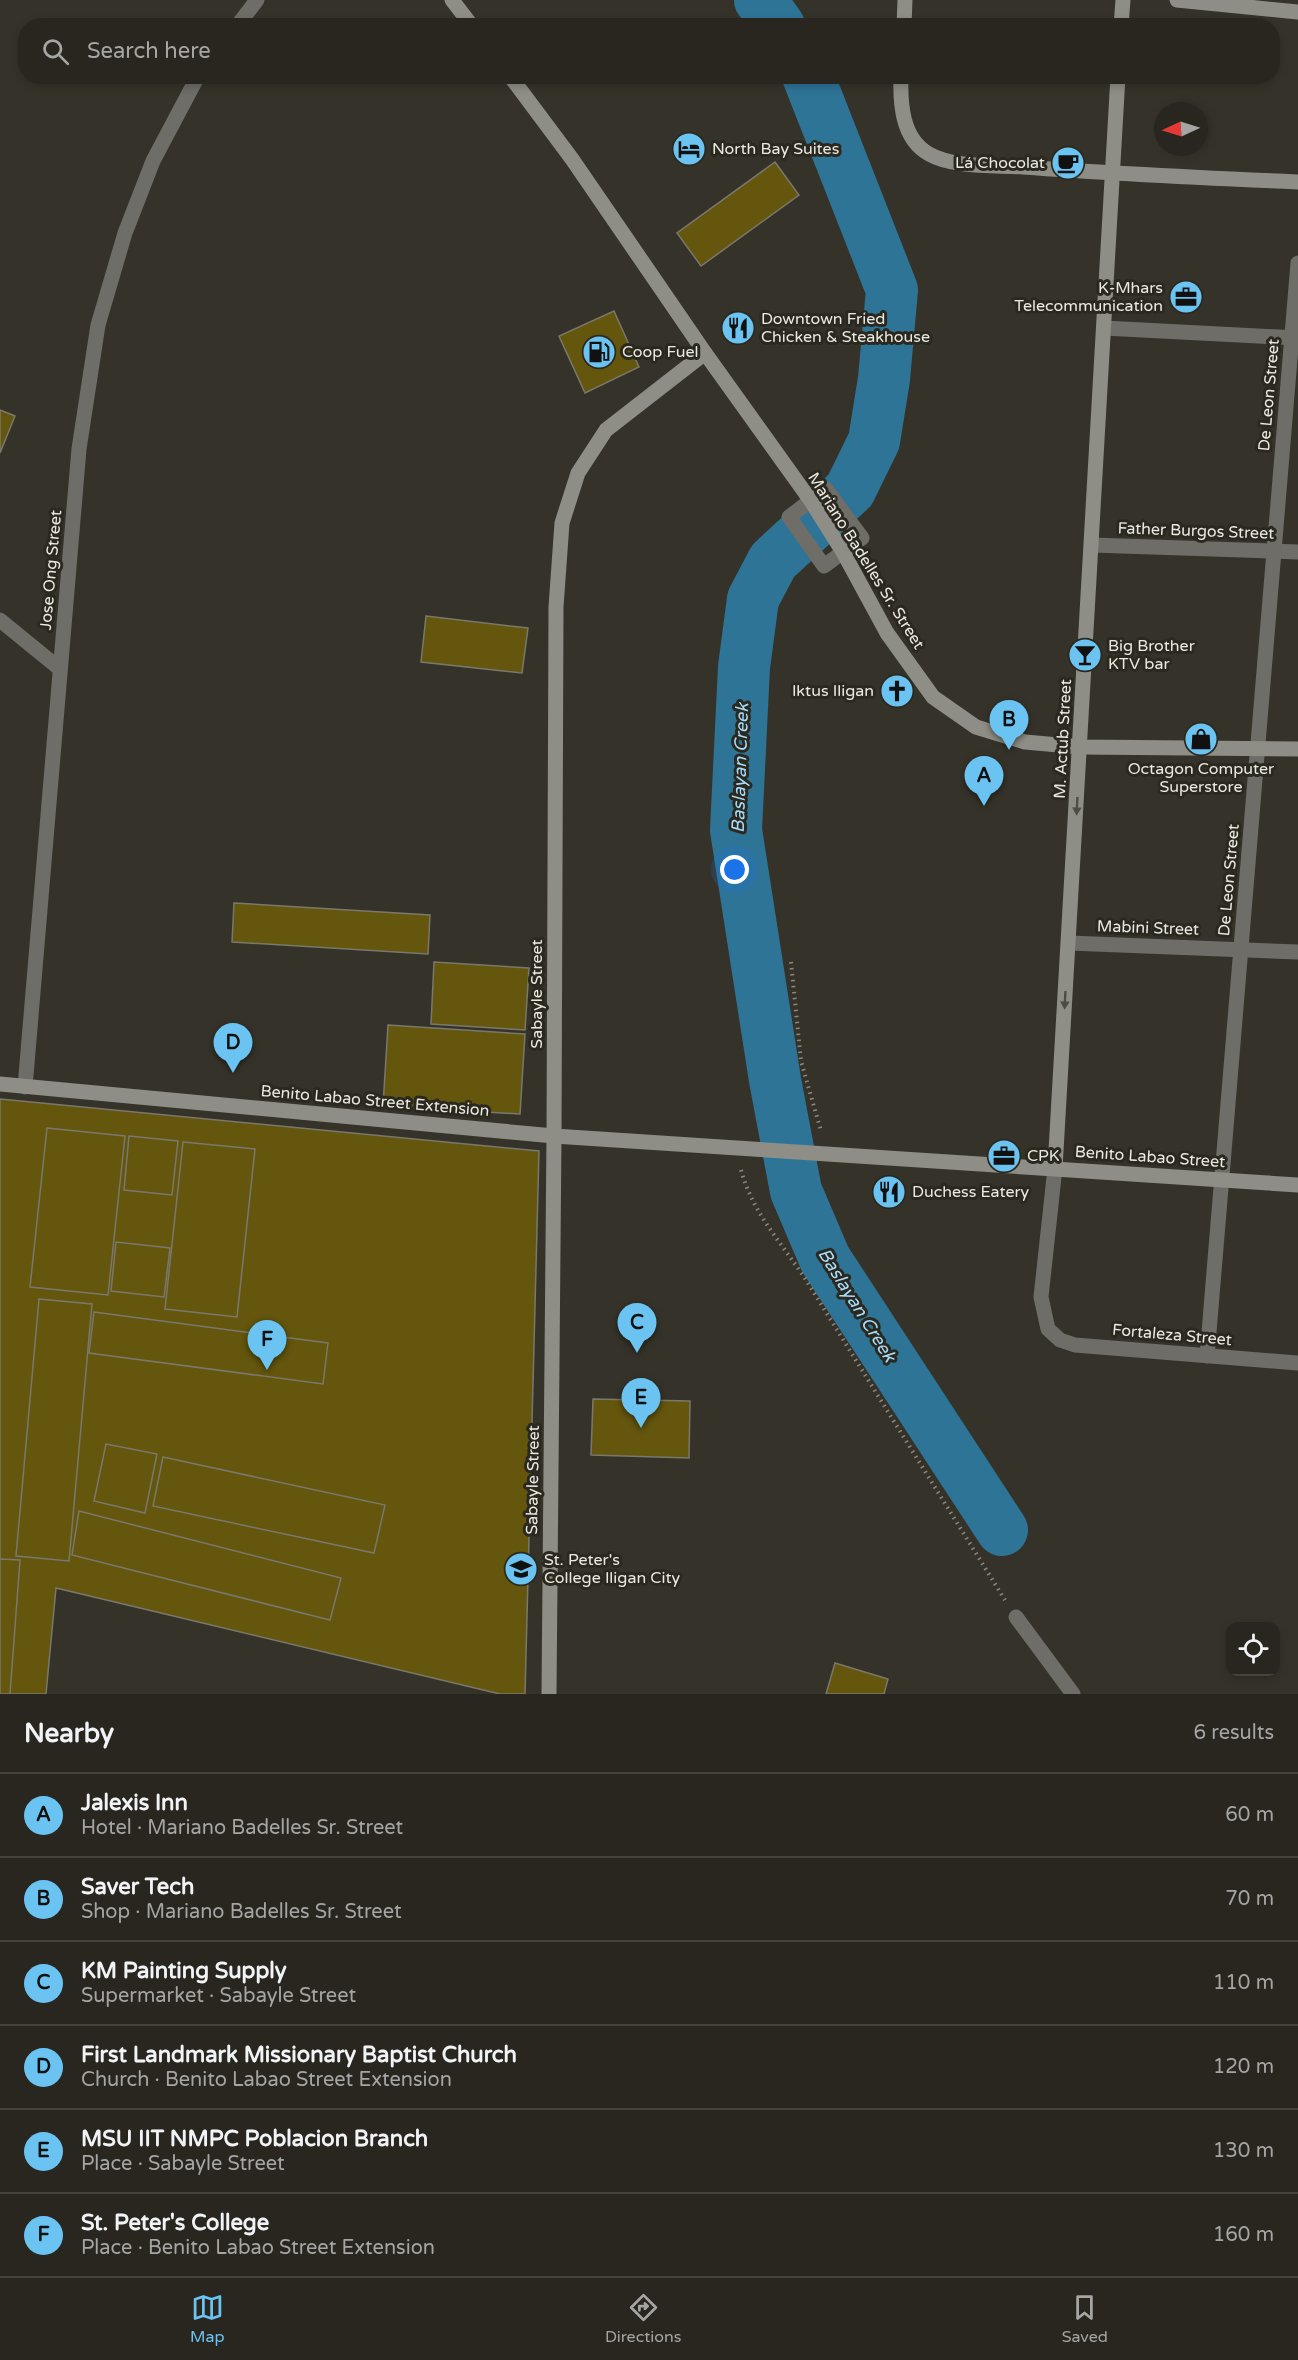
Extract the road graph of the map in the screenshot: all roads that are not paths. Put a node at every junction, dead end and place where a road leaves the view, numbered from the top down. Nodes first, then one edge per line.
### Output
1 (257, 0) edge
2 (452, 0) edge
3 (905, 0) edge
4 (1123, 0) edge
5 (1177, 0) edge
6 (1298, 12) edge
7 (243, 18) edge
8 (466, 18) edge
9 (904, 18) edge
10 (1122, 18) edge
11 (194, 84) edge
12 (516, 84) edge
13 (901, 84) edge
14 (1118, 84) edge
15 (1113, 173) junction
16 (1298, 182) edge
17 (1298, 263) edge
18 (1104, 328) junction
19 (1295, 338) edge
20 (705, 354) junction
21 (811, 501) junction
22 (1092, 545) junction
23 (1274, 551) junction
24 (843, 552) junction
25 (1298, 552) edge
26 (0, 620) edge
27 (60, 669) junction
28 (1081, 747) junction
29 (1258, 749) junction
30 (1298, 749) edge
31 (1069, 943) junction
32 (1241, 950) junction
33 (1298, 952) edge
34 (0, 1084) edge
35 (25, 1087) junction
36 (554, 1136) junction
37 (744, 1149) joint
38 (1055, 1168) junction
39 (1222, 1180) junction
40 (1298, 1185) edge
41 (1048, 1329) joint
42 (1207, 1356) junction
43 (1298, 1363) edge
44 (1016, 1617) road end
45 (549, 1694) edge
46 (1073, 1694) edge

1 - 7 street
2 - 8 street
3 - 9 street
4 - 10 street
5 - 6 street
11 - 27 street, Jose Ong Street
12 - 20 street, Mariano Badelles Sr. Street
13 - 15 street
14 - 15 street, M. Actub Street
15 - 16 street
15 - 18 street, M. Actub Street
17 - 19 street, De Leon Street
18 - 19 street
18 - 22 street, M. Actub Street
19 - 23 street, De Leon Street
20 - 21 street, Mariano Badelles Sr. Street
20 - 36 street, Sabayle Street
21 - 24 street, Mariano Badelles Sr. Street
21 - 24 street
21 - 24 street
22 - 23 street, Father Burgos Street
22 - 28 street, M. Actub Street
23 - 25 street, Father Burgos Street
23 - 29 street, De Leon Street
24 - 28 street, Mariano Badelles Sr. Street
26 - 27 street
27 - 35 street, Jose Ong Street
28 - 29 street, Mariano Badelles Sr. Street
28 -> 31 street, M. Actub Street
29 - 30 street, Mariano Badelles Sr. Street
29 - 32 street, De Leon Street
31 - 32 street, Mabini Street
31 -> 38 street, M. Actub Street
32 - 33 street, Mabini Street
32 - 39 street, De Leon Street
34 - 35 street, Benito Labao Street Extension
35 - 36 street, Benito Labao Street Extension
36 - 37 street, Benito Labao Street Extension
36 - 45 street, Sabayle Street
37 - 38 street, Benito Labao Street
38 - 39 street, Benito Labao Street
38 - 41 street, M. Actub Street
39 - 40 street, Benito Labao Street
39 - 42 street, De Leon Street
41 - 42 street, Fortaleza Street
42 - 43 street, Fortaleza Street
44 - 46 street

